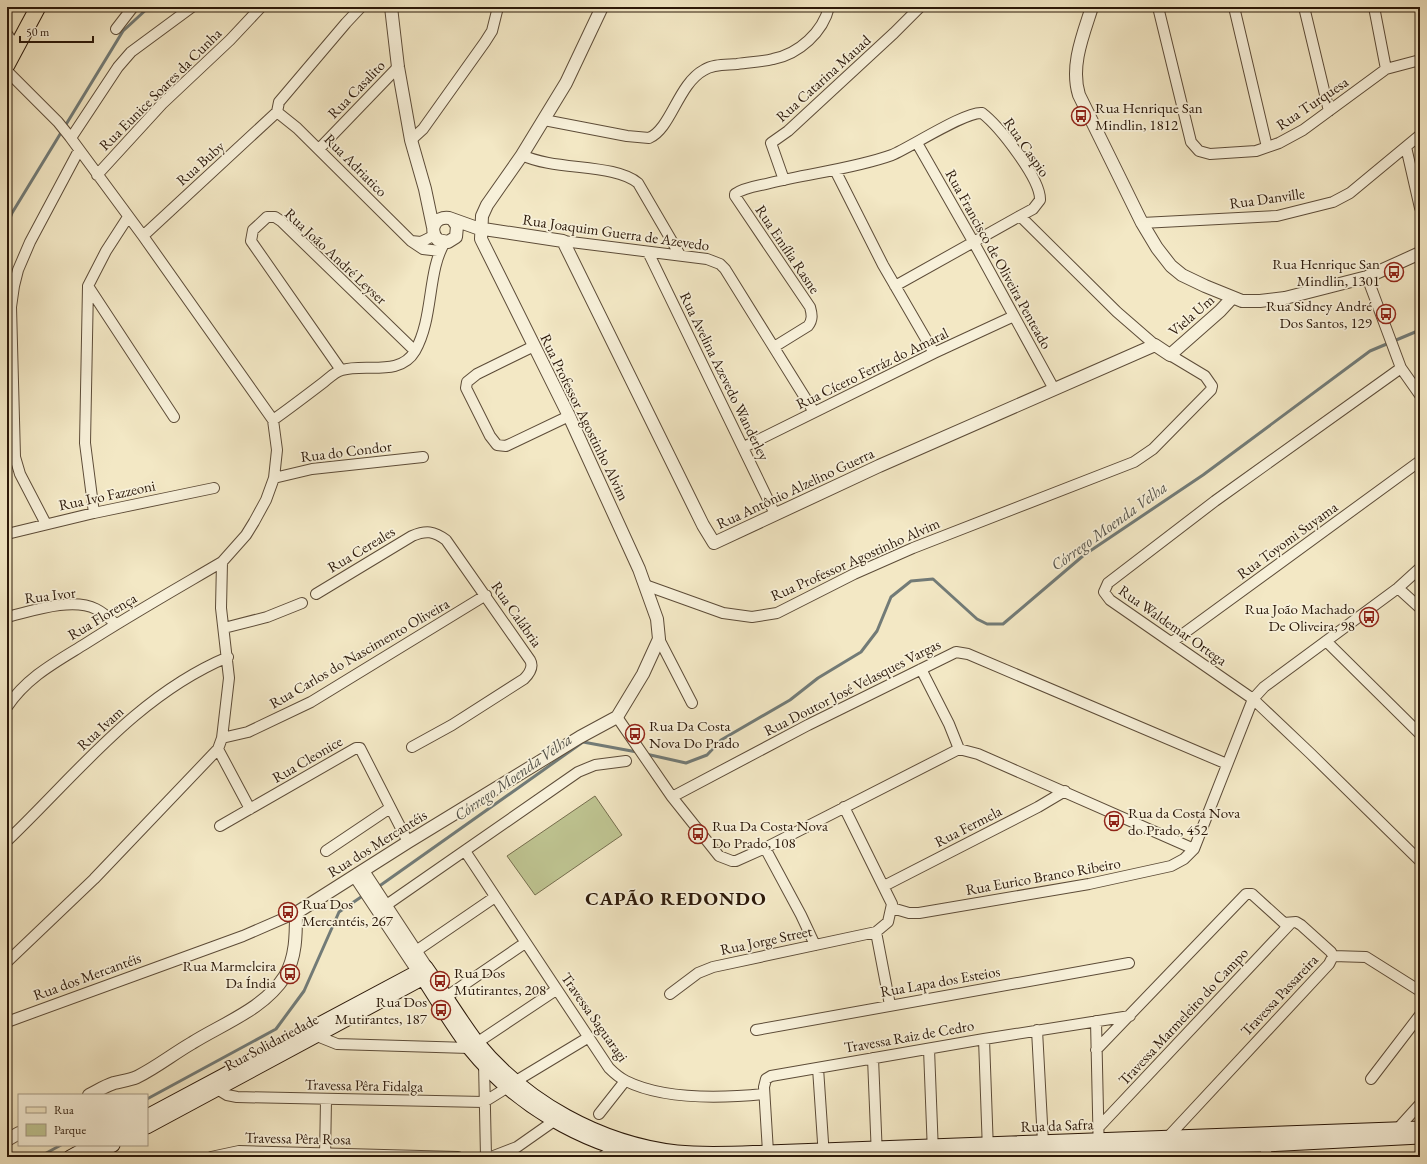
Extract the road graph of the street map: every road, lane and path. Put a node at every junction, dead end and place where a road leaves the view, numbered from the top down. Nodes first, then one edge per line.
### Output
1 (38, 7) edge
2 (133, 7) edge
3 (192, 7) edge
4 (261, 7) edge
5 (361, 7) edge
6 (391, 7) edge
7 (491, 7) edge
8 (498, 7) edge
9 (602, 7) edge
10 (829, 7) edge
11 (920, 7) edge
12 (1092, 7) edge
13 (1158, 7) edge
14 (1234, 7) edge
15 (1304, 7) edge
16 (1374, 7) edge
17 (496, 19) junction
18 (116, 29) dead end
19 (7, 34) edge
20 (16, 48) junction
21 (1420, 60) edge
22 (7, 65) edge
23 (398, 67) junction
24 (1386, 70) junction
25 (7, 72) edge
26 (1329, 111) junction
27 (277, 112) junction
28 (544, 120) junction
29 (1420, 135) edge
30 (71, 138) junction
31 (411, 140) junction
32 (917, 143) junction
33 (1266, 147) junction
34 (1406, 147) junction
35 (319, 149) junction
36 (79, 150) junction
37 (522, 155) junction
38 (835, 170) junction
39 (98, 175) junction
40 (784, 180) junction
41 (426, 189) junction
42 (1420, 208) edge
43 (1020, 216) junction
44 (128, 217) junction
45 (451, 219) junction
46 (1142, 223) junction
47 (479, 229) junction
48 (433, 231) junction
49 (143, 236) junction
50 (411, 241) junction
51 (563, 241) junction
52 (974, 243) junction
53 (442, 246) junction
54 (648, 252) junction
55 (1420, 253) edge
56 (680, 255) junction
57 (1367, 277) junction
58 (88, 286) junction
59 (895, 286) junction
60 (1232, 298) junction
61 (1014, 316) junction
62 (1155, 345) junction
63 (534, 346) junction
64 (774, 347) junction
65 (415, 351) junction
66 (934, 353) junction
67 (1170, 354) junction
68 (1402, 368) junction
69 (341, 370) junction
70 (1054, 389) junction
71 (1420, 395) edge
72 (814, 412) junction
73 (569, 416) junction
74 (174, 417) dead end
75 (273, 420) junction
76 (11, 431) edge
77 (744, 447) junction
78 (423, 457) dead end
79 (1420, 461) edge
80 (274, 478) junction
81 (214, 488) dead end
82 (94, 513) junction
83 (775, 514) junction
84 (46, 524) junction
85 (423, 532) joint
86 (7, 534) edge
87 (222, 562) junction
88 (1420, 568) edge
89 (645, 585) junction
90 (1398, 588) junction
91 (316, 594) dead end
92 (486, 595) junction
93 (302, 603) dead end
94 (1420, 608) edge
95 (7, 617) edge
96 (116, 624) junction
97 (224, 628) junction
98 (659, 639) junction
99 (1326, 641) junction
100 (1172, 642) junction
101 (228, 657) junction
102 (921, 668) junction
103 (1253, 699) junction
104 (692, 703) dead end
105 (7, 707) edge
106 (617, 717) junction
107 (1420, 734) edge
108 (222, 738) junction
109 (412, 747) dead end
110 (218, 749) junction
111 (959, 749) junction
112 (626, 762) dead end
113 (1227, 764) junction
114 (1065, 791) junction
115 (672, 797) junction
116 (844, 807) junction
117 (390, 808) junction
118 (250, 809) junction
119 (220, 826) dead end
120 (9, 835) edge
121 (408, 842) junction
122 (765, 848) junction
123 (1194, 849) junction
124 (326, 851) dead end
125 (465, 851) junction
126 (1420, 861) edge
127 (361, 876) junction
128 (884, 886) junction
129 (495, 897) junction
130 (382, 906) junction
131 (892, 908) junction
132 (296, 913) junction
133 (1290, 924) junction
134 (876, 932) junction
135 (525, 943) junction
136 (815, 945) junction
137 (416, 951) junction
138 (1333, 956) junction
139 (7, 962) edge
140 (1128, 963) dead end
141 (424, 973) junction
142 (556, 990) junction
143 (1420, 992) edge
144 (670, 994) dead end
145 (446, 997) junction
146 (890, 1005) junction
147 (1420, 1015) edge
148 (1130, 1016) junction
149 (1096, 1020) junction
150 (7, 1022) edge
151 (756, 1030) dead end
152 (1038, 1030) junction
153 (311, 1034) junction
154 (589, 1037) junction
155 (984, 1039) junction
156 (474, 1045) junction
157 (929, 1049) junction
158 (1096, 1050) junction
159 (873, 1058) junction
160 (484, 1063) junction
161 (818, 1068) junction
162 (1371, 1079) dead end
163 (625, 1081) junction
164 (512, 1084) junction
165 (217, 1089) junction
166 (91, 1094) edge
167 (764, 1094) junction
168 (326, 1100) junction
169 (484, 1102) junction
170 (1420, 1104) edge
171 (600, 1114) dead end
172 (148, 1116) edge
173 (554, 1121) junction
174 (148, 1126) edge
175 (1420, 1128) edge
176 (18, 1134) edge
177 (1399, 1134) junction
178 (1168, 1137) junction
179 (1420, 1137) edge
180 (7, 1140) edge
181 (1098, 1144) edge
182 (103, 1148) edge
183 (615, 1149) junction
184 (1043, 1150) edge
185 (988, 1151) edge
186 (1208, 1151) edge
187 (1266, 1151) edge
188 (768, 1152) junction
189 (877, 1152) edge
190 (1153, 1152) edge
191 (933, 1153) edge
192 (823, 1154) edge
193 (325, 1155) edge
194 (696, 1155) edge
195 (642, 1156) edge
196 (70, 1157) edge
197 (90, 1157) edge
198 (210, 1157) edge
199 (458, 1157) edge
200 (486, 1157) edge
201 (491, 1157) edge
202 (602, 1157) edge
203 (902, 1157) edge

1 - 20 main road
2 - 18 street
3 - 30 street
4 - 39 street, Rua Eunice Soares da Cunha
5 - 27 street
6 - 23 street
7 - 17 street
8 - 17 street
9 - 28 street, Rua Professor Agostinho Alvim
10 - 28 street
11 - 40 street, Rua Catarina Mauad
12 - 46 street
13 - 33 street, Rua Turquesa
14 - 33 street
15 - 26 street
16 - 24 street
17 - 31 street
19 - 20 street
20 - 22 main road
21 - 24 street, Rua Turquesa
23 - 31 street
23 - 35 street, Rua Casalito
24 - 26 street, Rua Turquesa
25 - 30 street
26 - 33 street, Rua Turquesa
27 - 35 street, Rua Adriatico
27 - 49 street, Rua Buby
28 - 37 street, Rua Professor Agostinho Alvim
29 - 34 street, Rua Danville
30 - 36 street
31 - 41 street
32 - 38 street
32 - 43 street, Rua Caspio
32 - 52 street, Rua Francisco de Oliveira Penteado
34 - 42 street
34 - 46 street, Rua Danville
35 - 50 street, Rua Adriatico
36 - 39 street
36 - 76 street
37 - 47 street, Rua Professor Agostinho Alvim
37 - 56 street
38 - 40 street
38 - 59 street
39 - 44 street
40 - 64 street, Rua Emília Rasne
41 - 45 street
41 - 48 street
43 - 52 street, Rua Caspio
43 - 62 street, Rua Professor Agostinho Alvim
44 - 49 street
44 - 58 street
45 - 47 street, Rua Joaquim Guerra de Azevedo
45 - 48 street
45 - 53 street
46 - 60 street
47 - 51 street, Rua Joaquim Guerra de Azevedo
47 - 53 street
47 - 63 street, Rua Professor Agostinho Alvim
48 - 50 street
48 - 53 street
49 - 75 street
50 - 53 street, Rua Adriatico
51 - 54 street, Rua Joaquim Guerra de Azevedo
51 - 83 street, Rua Antônio Alzelino Guerra
52 - 59 street, Rua Caspio
52 - 61 street, Rua Francisco de Oliveira Penteado
53 - 65 street
54 - 56 street, Rua Joaquim Guerra de Azevedo
54 - 77 street, Rua Avelina Azevedo Wanderley
55 - 57 street
56 - 64 street, Rua Joaquim Guerra de Azevedo
57 - 60 street
57 - 68 street
58 - 74 street
58 - 82 street
59 - 66 street
60 - 67 street, Viela Um
61 - 66 street, Rua Cícero Ferráz do Amaral
61 - 70 street, Rua Francisco de Oliveira Penteado
62 - 67 street, Rua Professor Agostinho Alvim
62 - 70 street, Rua Antônio Alzelino Guerra
63 - 73 street, Rua Professor Agostinho Alvim
63 - 73 street
64 - 72 street, Rua Joaquim Guerra de Azevedo
65 - 69 street
65 - 69 street, Rua João André Leyser
66 - 72 street, Rua Cícero Ferráz do Amaral
67 - 89 street, Rua Professor Agostinho Alvim
68 - 71 street
68 - 100 street, Rua Waldemar Ortega
69 - 75 street
70 - 83 street, Rua Antônio Alzelino Guerra
72 - 77 street, Rua Cícero Ferráz do Amaral
73 - 89 street, Rua Professor Agostinho Alvim
75 - 80 street
76 - 84 street
77 - 83 street, Rua Avelina Azevedo Wanderley
78 - 80 street, Rua do Condor
79 - 100 street, Rua Toyomi Suyama
80 - 87 street
81 - 82 street, Rua Ivo Fazzeoni
82 - 84 street, Rua Ivo Fazzeoni
84 - 86 street, Rua Ivo Fazzeoni
85 - 91 street, Rua Cereales
85 - 92 street, Rua Calábria
87 - 96 street, Rua Florença
87 - 97 street
88 - 90 street
89 - 98 street, Rua dos Mercantéis
90 - 94 street
90 - 99 street
92 - 108 street, Rua Carlos do Nascimento Oliveira
92 - 109 street, Rua Calábria
93 - 97 street
95 - 96 street, Rua Ivor
96 - 105 street, Rua Florença
97 - 101 street
98 - 104 street
98 - 106 street, Rua dos Mercantéis
99 - 103 street
99 - 107 street
100 - 103 street, Rua Waldemar Ortega
101 - 108 street
101 - 120 street, Rua Ivam
102 - 111 street
102 - 113 street, Rua Doutor José Velasques Vargas
102 - 115 street, Rua Doutor José Velasques Vargas
103 - 113 street
103 - 126 street, Rua Waldemar Ortega
106 - 115 street
106 - 121 street, Rua dos Mercantéis
108 - 110 street
110 - 118 street
110 - 139 street
111 - 114 street
111 - 116 street
112 - 125 street
113 - 123 street
114 - 123 street
114 - 128 street, Rua Fermela
115 - 122 street
116 - 122 street
116 - 128 street
117 - 118 street, Rua Cleonice
117 - 121 street, Rua Cleonice
117 - 124 street
118 - 119 street, Rua Cleonice
121 - 127 street, Rua dos Mercantéis
122 - 136 street
123 - 131 street, Rua Eurico Branco Ribeiro
125 - 129 street, Travessa Saguaragi
125 - 130 street
127 - 130 street
127 - 132 street, Rua dos Mercantéis
128 - 131 street
129 - 135 street, Travessa Saguaragi
129 - 137 street
130 - 137 street
130 - 141 street
131 - 134 street
132 - 150 street, Rua dos Mercantéis
132 - 166 street
133 - 138 street, Travessa Passareira
133 - 148 street, Travessa Passareira
133 - 181 street, Travessa Marmeleiro do Campo
134 - 136 street, Rua Jorge Street
134 - 146 street
135 - 142 street, Travessa Saguaragi
135 - 145 street
136 - 144 street, Rua Jorge Street
137 - 141 street
138 - 143 street
138 - 178 street, Travessa Passareira
140 - 146 street, Rua Lapa dos Esteios
141 - 145 main road
141 - 153 main road, Rua Solidariedade
141 - 156 main road
142 - 154 street, Travessa Saguaragi
142 - 156 street
145 - 156 main road
146 - 151 street, Rua Lapa dos Esteios
147 - 162 street
148 - 149 street, Travessa Raiz de Cedro
148 - 158 street, Travessa Passareira
149 - 152 street, Travessa Raiz de Cedro
149 - 158 street
152 - 155 street, Travessa Raiz de Cedro
152 - 184 street
153 - 156 street
153 - 165 main road, Rua Solidariedade
153 - 172 main road, Rua Solidariedade
154 - 163 street, Travessa Saguaragi
154 - 164 street
155 - 157 street, Travessa Raiz de Cedro
155 - 185 street
156 - 160 main road
156 - 164 main road
157 - 159 street, Travessa Raiz de Cedro
157 - 191 street
158 - 181 street
159 - 161 street, Travessa Raiz de Cedro
159 - 189 street
160 - 164 main road
160 - 169 street
161 - 167 street, Travessa Raiz de Cedro
161 - 192 street
163 - 167 street, Travessa Saguaragi
163 - 171 street
164 - 169 street
164 - 173 main road
164 - 194 main road, Rua da Safra
165 - 168 street, Travessa Pêra Fidalga
165 - 174 main road, Rua Solidariedade
167 - 188 street, Travessa Raiz de Cedro
168 - 169 street, Travessa Pêra Fidalga
168 - 193 street
169 - 200 street
170 - 177 street
173 - 183 main road
173 - 201 street
175 - 177 main road, Rua da Safra
176 - 180 street
177 - 178 main road, Rua da Safra
177 - 179 main road, Rua da Safra
177 - 187 main road, Rua da Safra
178 - 181 main road, Rua da Safra
181 - 184 main road, Rua da Safra
181 - 190 main road, Rua da Safra
182 - 196 main road
182 - 197 main road
183 - 195 main road
183 - 202 street
184 - 185 main road, Rua da Safra
185 - 191 main road, Rua da Safra
186 - 187 main road, Rua da Safra
186 - 190 main road, Rua da Safra
188 - 192 main road, Rua da Safra
188 - 194 main road, Rua da Safra
189 - 191 main road, Rua da Safra
189 - 192 main road, Rua da Safra
191 - 203 main road, Rua da Safra
193 - 198 street, Travessa Pêra Rosa
193 - 199 street, Travessa Pêra Rosa

